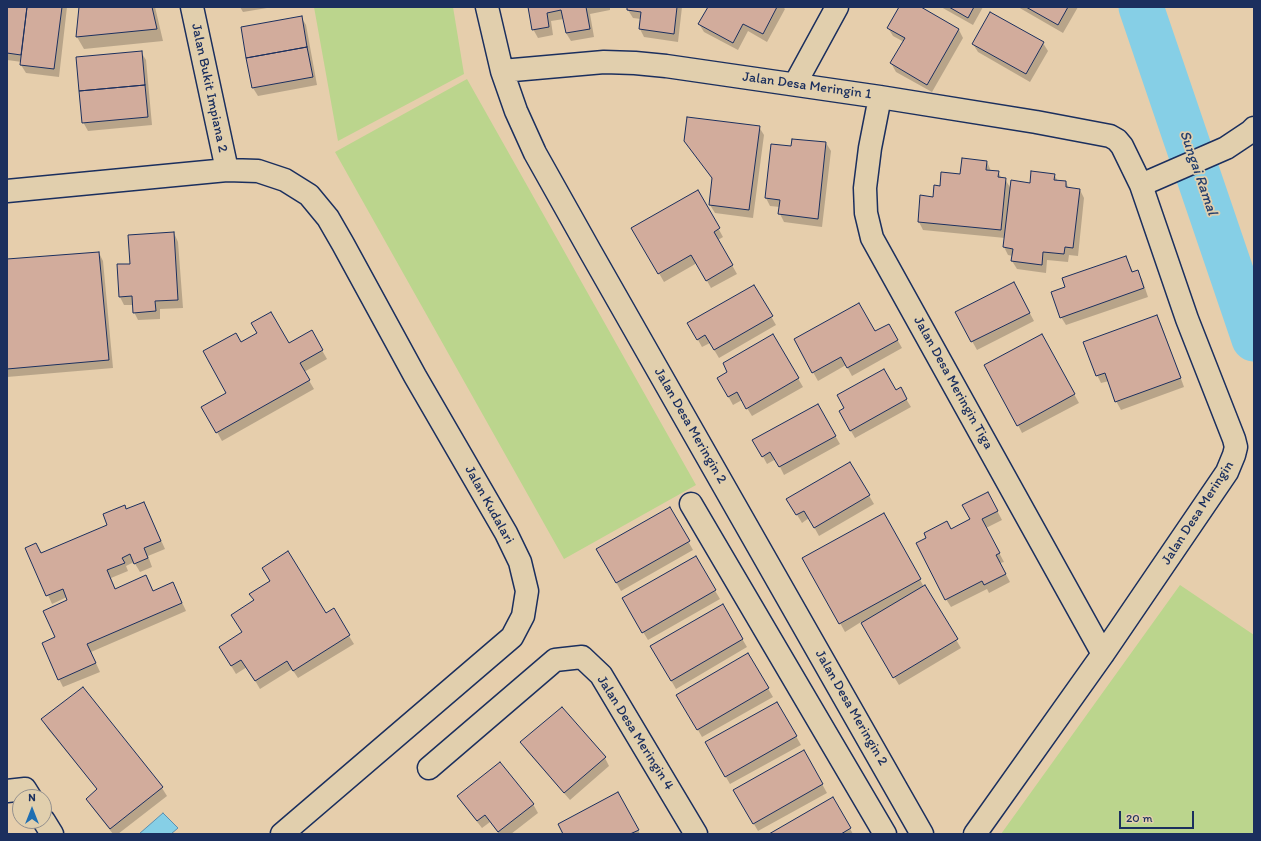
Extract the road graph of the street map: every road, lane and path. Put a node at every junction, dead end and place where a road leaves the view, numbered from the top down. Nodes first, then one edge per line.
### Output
1 (192, 7) edge
2 (487, 7) edge
3 (837, 7) edge
4 (502, 71) junction
5 (795, 84) junction
6 (880, 97) junction
7 (1254, 128) edge
8 (1110, 136) joint
9 (227, 170) junction
10 (1141, 185) junction
11 (7, 192) edge
12 (691, 504) dead end
13 (1103, 654) junction
14 (429, 768) dead end
15 (282, 834) edge
16 (696, 834) edge
17 (885, 834) edge
18 (922, 834) edge
19 (975, 834) edge

1 - 9 street, Jalan Bukit Impiana 2
2 - 4 street, Jalan Desa Meringin 2
3 - 5 street
4 - 5 street, Jalan Desa Meringin 1
4 - 18 street, Jalan Desa Meringin 2
5 - 6 street, Jalan Desa Meringin 1
6 - 8 street, Jalan Desa Meringin 1
6 - 13 street, Jalan Desa Meringin Tiga
7 - 10 street
8 - 10 street, Jalan Desa Meringin
9 - 11 street, Jalan Kudalari
9 - 15 street, Jalan Kudalari
10 - 13 street, Jalan Desa Meringin
12 - 17 street
13 - 19 street, Jalan Desa Meringin
14 - 16 street, Jalan Desa Meringin 4

